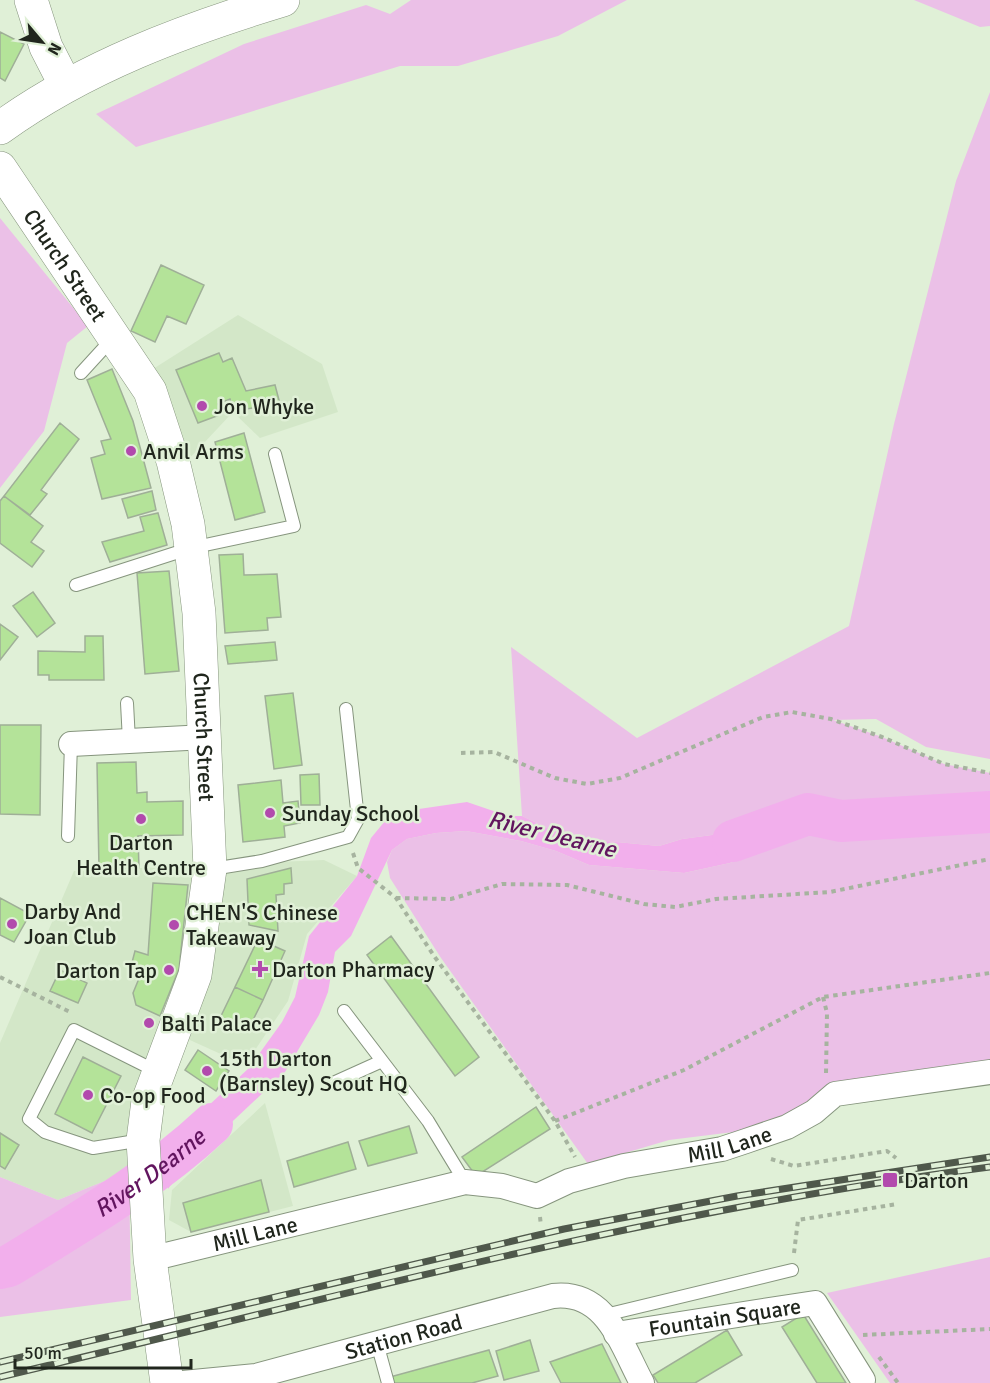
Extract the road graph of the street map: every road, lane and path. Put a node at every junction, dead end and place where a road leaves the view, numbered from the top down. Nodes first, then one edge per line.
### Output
1 (31, 0) edge
2 (283, 0) edge
3 (225, 9) edge
4 (65, 84) junction
5 (2, 125) edge
6 (0, 168) edge
7 (114, 337) junction
8 (81, 373) dead end
9 (275, 454) dead end
10 (191, 548) junction
11 (76, 585) dead end
12 (128, 704) dead end
13 (346, 709) dead end
14 (206, 737) junction
15 (129, 741) junction
16 (71, 744) joint
17 (461, 753) dead end
18 (990, 772) edge
19 (69, 836) dead end
20 (990, 859) edge
21 (358, 868) dead end
22 (210, 869) junction
23 (396, 898) junction
24 (990, 973) edge
25 (824, 997) junction
26 (344, 1011) dead end
27 (382, 1061) junction
28 (159, 1072) junction
29 (990, 1072) edge
30 (331, 1084) dead end
31 (826, 1101) junction
32 (555, 1121) junction
33 (746, 1141) junction
34 (144, 1147) junction
35 (896, 1158) dead end
36 (586, 1176) junction
37 (465, 1182) junction
38 (897, 1204) dead end
39 (150, 1259) junction
40 (792, 1270) joint
41 (610, 1325) junction
42 (990, 1329) edge
43 (863, 1335) dead end
44 (377, 1343) junction
45 (256, 1379) edge
46 (863, 1380) dead end
47 (166, 1383) edge
48 (183, 1383) edge
49 (388, 1383) edge
50 (642, 1383) edge

1 - 4 main road
2 - 3 main road
3 - 4 main road
4 - 5 main road
6 - 7 main road, Church Street
7 - 8 lane
7 - 10 main road, Church Street
9 - 10 lane
10 - 11 lane
10 - 14 main road, Church Street
12 - 15 lane
13 - 22 lane
14 - 15 street
14 - 22 main road, Church Street
15 - 16 street
16 - 19 lane
17 - 18 path
20 - 23 path
21 - 23 path
22 - 28 main road, Church Street
23 - 32 path
24 - 25 path
25 - 31 path
25 - 32 path
26 - 27 lane
27 - 30 lane
27 - 37 lane
28 - 34 main road, Church Street
28 - 34 lane
29 - 31 street, Mill Lane
31 - 33 street, Mill Lane
32 - 36 path
33 - 35 path
33 - 36 street, Mill Lane
34 - 39 main road, Church Street
36 - 37 street, Mill Lane
37 - 39 street, Mill Lane
38 - 40 path
39 - 47 main road, Church Street
40 - 41 lane
41 - 44 street, Station Road
41 - 46 street, Fountain Square
41 - 50 street
42 - 43 path
44 - 45 street, Station Road
44 - 49 lane
45 - 48 street, Station Road

